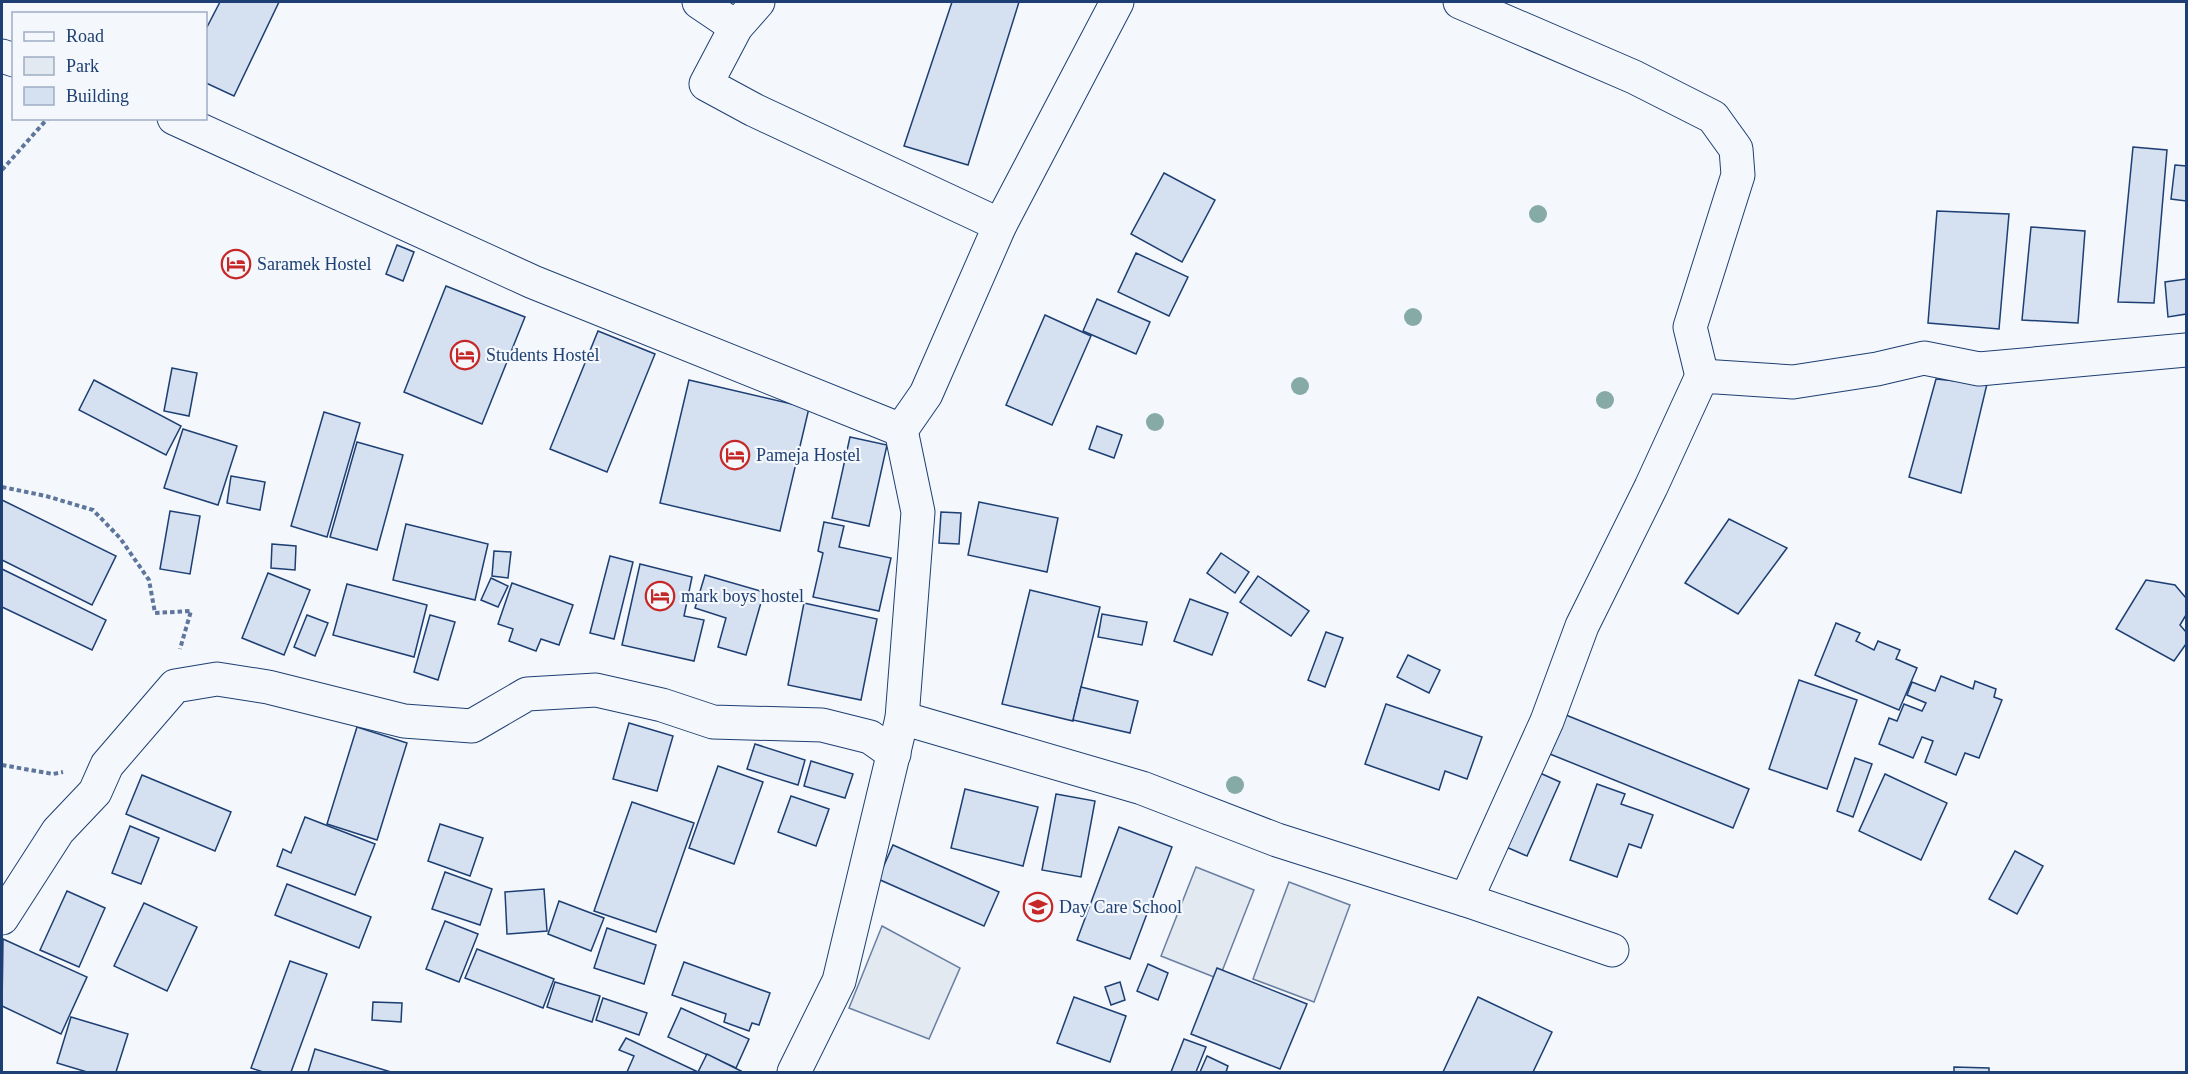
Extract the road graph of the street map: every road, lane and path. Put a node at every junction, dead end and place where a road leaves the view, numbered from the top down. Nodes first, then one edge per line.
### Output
1 (699, 2) edge
2 (758, 2) edge
3 (1118, 2) edge
4 (1460, 2) edge
5 (736, 27) junction
6 (46, 120) edge
7 (178, 120) edge
8 (2, 170) edge
9 (999, 225) junction
10 (2187, 350) edge
11 (1702, 376) junction
12 (901, 430) junction
13 (2, 487) edge
14 (175, 686) junction
15 (902, 718) junction
16 (894, 754) junction
17 (2, 765) edge
18 (107, 765) junction
19 (1466, 900) junction
20 (2, 918) edge
21 (1612, 950) dead end
22 (794, 1072) edge

1 - 5 street
2 - 5 street
3 - 9 street
4 - 11 street
5 - 9 street
6 - 8 path
7 - 12 street
9 - 12 street
10 - 11 street
11 - 19 street
12 - 15 street
13 - 14 path
14 - 16 street
14 - 18 street
15 - 16 street
15 - 19 street
16 - 22 street
17 - 18 path
18 - 20 street
19 - 21 street

